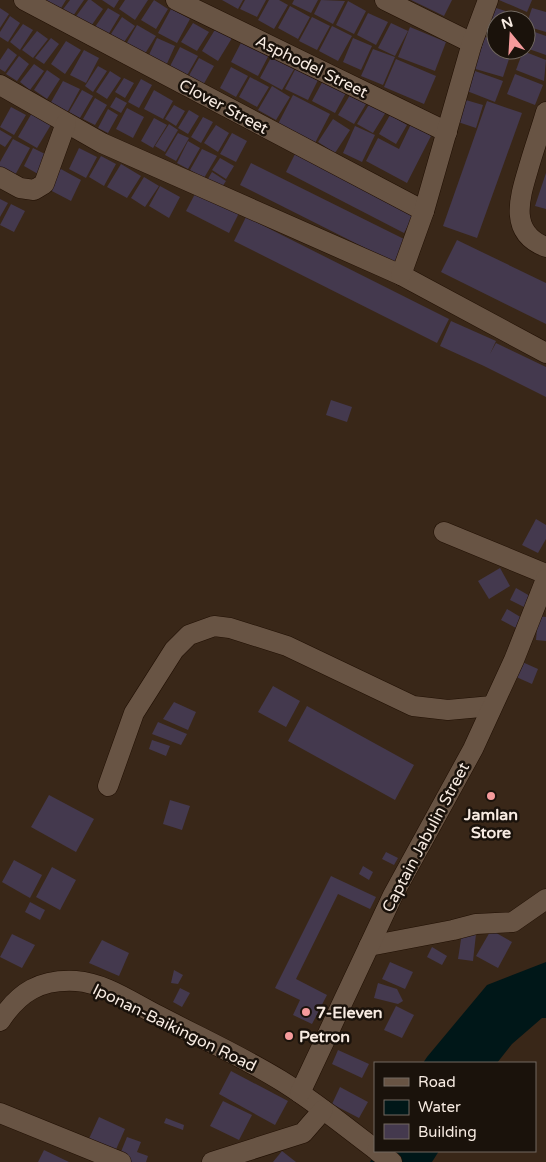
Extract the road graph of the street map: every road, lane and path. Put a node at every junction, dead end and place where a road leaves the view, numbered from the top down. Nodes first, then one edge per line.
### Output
1 (24, 0) edge
2 (176, 0) edge
3 (385, 0) edge
4 (488, 0) edge
5 (472, 43) junction
6 (0, 85) edge
7 (546, 112) edge
8 (66, 123) junction
9 (447, 132) junction
10 (0, 177) edge
11 (424, 211) junction
12 (546, 247) edge
13 (402, 275) junction
14 (546, 353) edge
15 (444, 532) dead end
16 (546, 574) edge
17 (546, 579) edge
18 (492, 706) junction
19 (108, 786) dead end
20 (546, 899) edge
21 (369, 946) junction
22 (0, 1021) edge
23 (300, 1093) junction
24 (324, 1110) junction
25 (0, 1113) edge
26 (374, 1148) edge
27 (379, 1152) edge
28 (121, 1162) edge
29 (212, 1162) edge
30 (392, 1162) edge

1 - 11 street, Clover Street
2 - 9 street, Asphodel Street
3 - 5 street
4 - 5 street
5 - 9 street
6 - 8 street
7 - 12 street
8 - 10 street
8 - 13 street
9 - 11 street
11 - 13 street
13 - 14 street
15 - 16 street
17 - 18 street, Captain Jabulin Street
18 - 19 street
18 - 21 street, Captain Jabulin Street
20 - 21 street
21 - 23 street, Captain Jabulin Street
22 - 23 street, Iponan-Baikingon Road
23 - 24 street, Iponan-Baikingon Road
24 - 26 street, Iponan-Baikingon Road
24 - 29 street
25 - 28 street
27 - 30 street, Iponan-Baikingon Road

